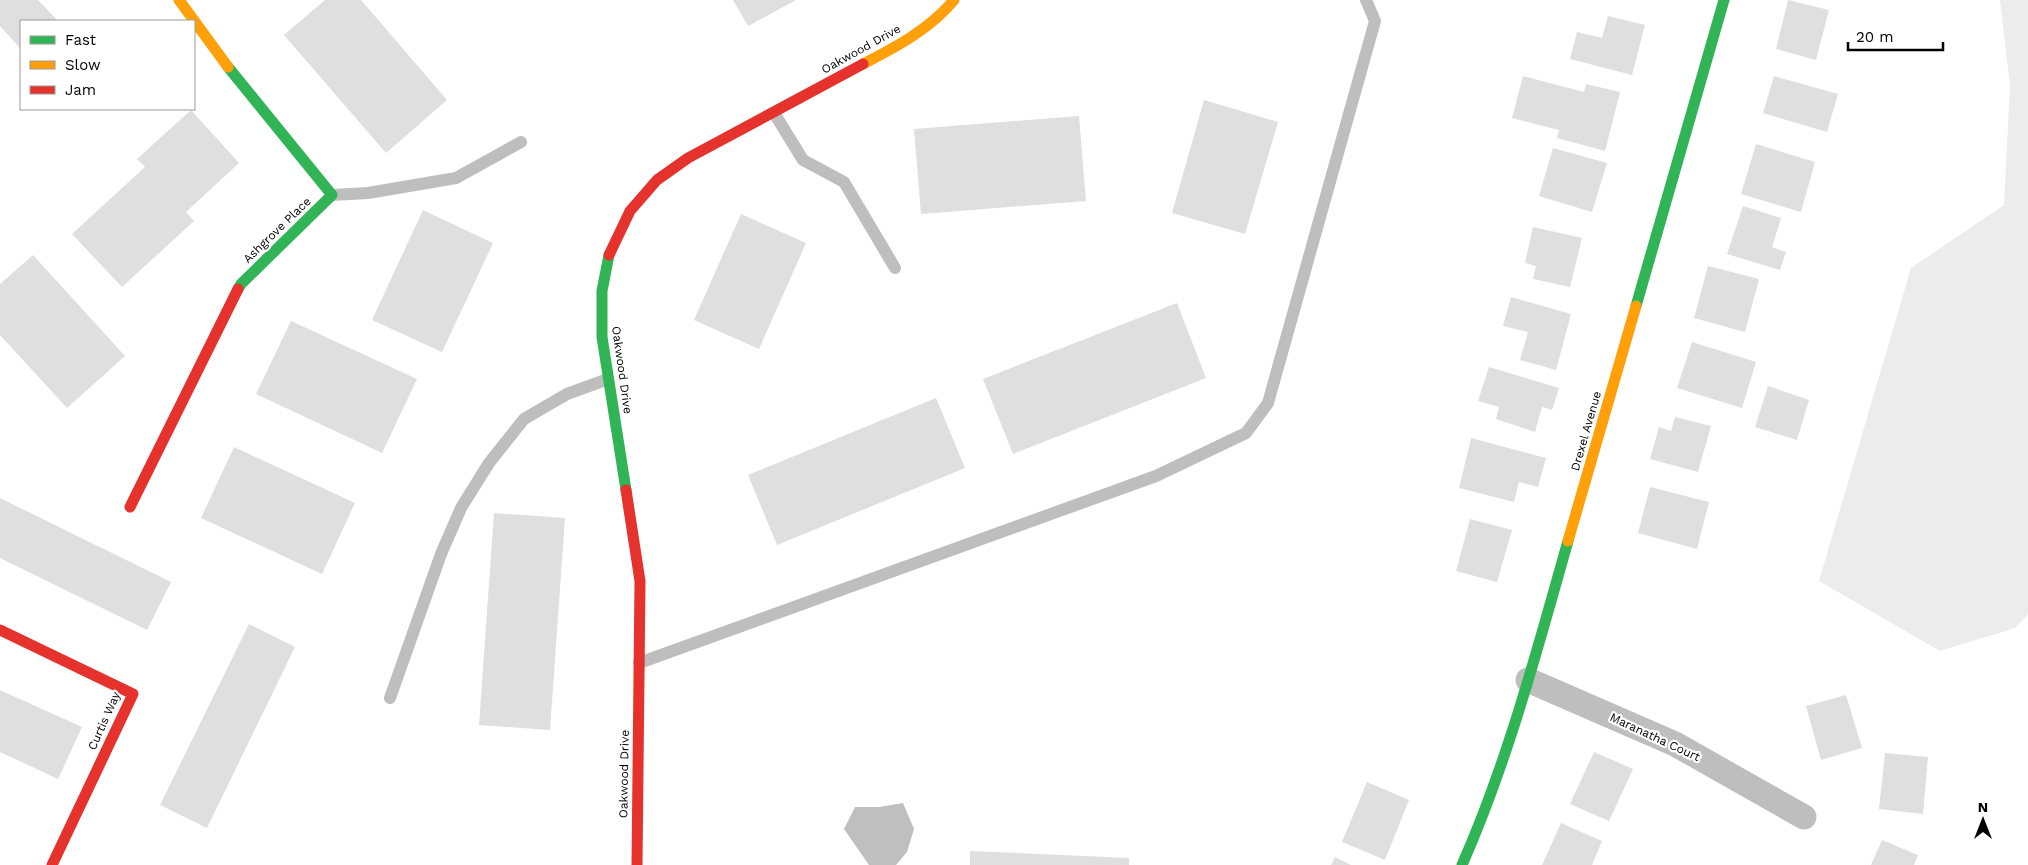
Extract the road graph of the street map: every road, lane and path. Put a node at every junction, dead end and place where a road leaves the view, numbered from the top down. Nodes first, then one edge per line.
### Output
1 (179, 0) edge
2 (954, 0) edge
3 (1366, 0) edge
4 (1724, 0) edge
5 (194, 20) edge
6 (195, 22) edge
7 (774, 113) junction
8 (521, 142) dead end
9 (332, 195) junction
10 (895, 268) dead end
11 (608, 379) junction
12 (130, 506) dead end
13 (0, 630) edge
14 (639, 663) junction
15 (1528, 680) junction
16 (390, 698) dead end
17 (1804, 817) dead end
18 (52, 865) edge
19 (637, 865) edge
20 (1462, 865) edge

1 - 5 street
2 - 7 street, Oakwood Drive
3 - 14 lane
4 - 15 street, Drexel Avenue
6 - 9 street
7 - 10 lane
7 - 11 street, Oakwood Drive
8 - 9 lane
9 - 12 street, Ashgrove Place
11 - 14 street, Oakwood Drive
11 - 16 lane
13 - 18 street, Curtis Way
14 - 19 street, Oakwood Drive
15 - 17 street, Maranatha Court
15 - 20 street, Drexel Avenue

